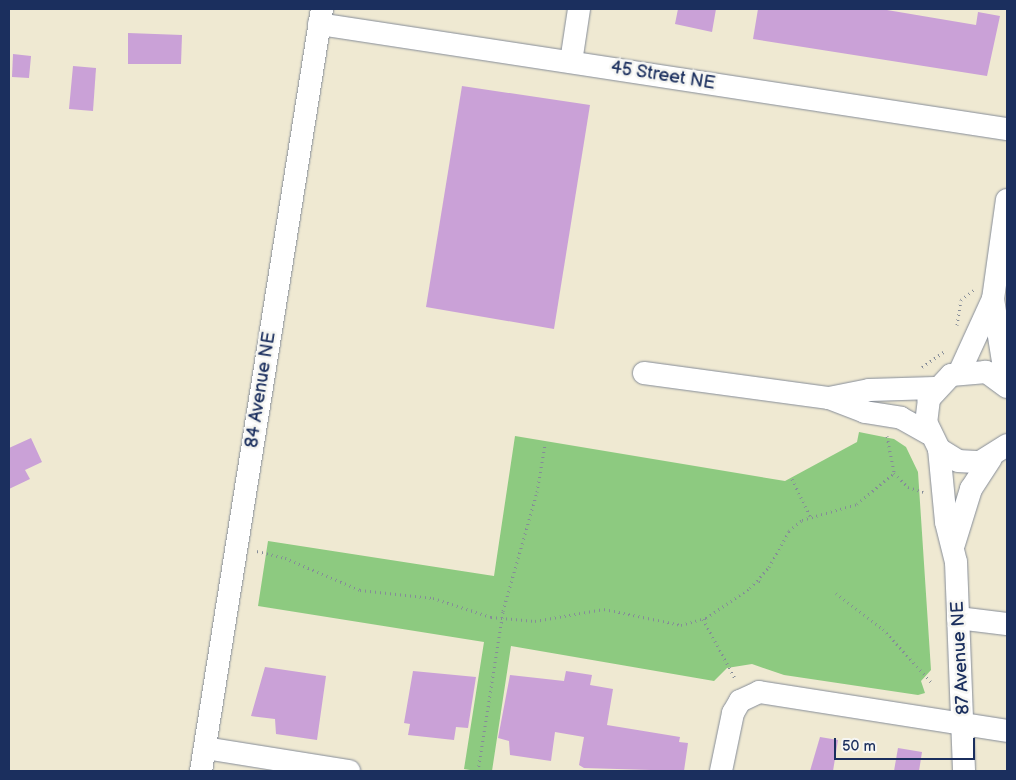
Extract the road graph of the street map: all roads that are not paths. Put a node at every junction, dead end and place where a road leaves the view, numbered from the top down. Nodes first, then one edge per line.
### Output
1 (579, 9) edge
2 (320, 16) edge
3 (571, 62) junction
4 (1007, 129) edge
5 (1007, 200) edge
6 (993, 299) junction
7 (960, 372) junction
8 (644, 374) dead end
9 (1007, 387) edge
10 (935, 388) junction
11 (828, 398) junction
12 (934, 441) junction
13 (999, 452) edge
14 (954, 544) junction
15 (958, 618) junction
16 (1007, 624) edge
17 (964, 724) junction
18 (1007, 730) edge
19 (205, 748) junction
20 (201, 771) edge
21 (349, 771) edge
22 (721, 771) edge
23 (964, 771) edge

1 - 3 street
2 - 3 street, 45 Street NE
2 - 19 street, 84 Avenue NE
3 - 4 street, 45 Street NE
5 - 6 street
6 - 7 street
6 - 9 street
7 - 9 street
7 - 10 street
8 - 11 street
10 - 11 street
10 - 12 street, 87 Avenue NE
11 - 12 street
12 - 13 street
12 - 14 street, 87 Avenue NE
13 - 14 street, 87 Avenue NE
14 - 15 street, 87 Avenue NE
15 - 16 street
15 - 17 street, 87 Avenue NE
17 - 18 street
17 - 22 street
17 - 23 street, 87 Avenue NE
19 - 20 street, 84 Avenue NE
19 - 21 street

